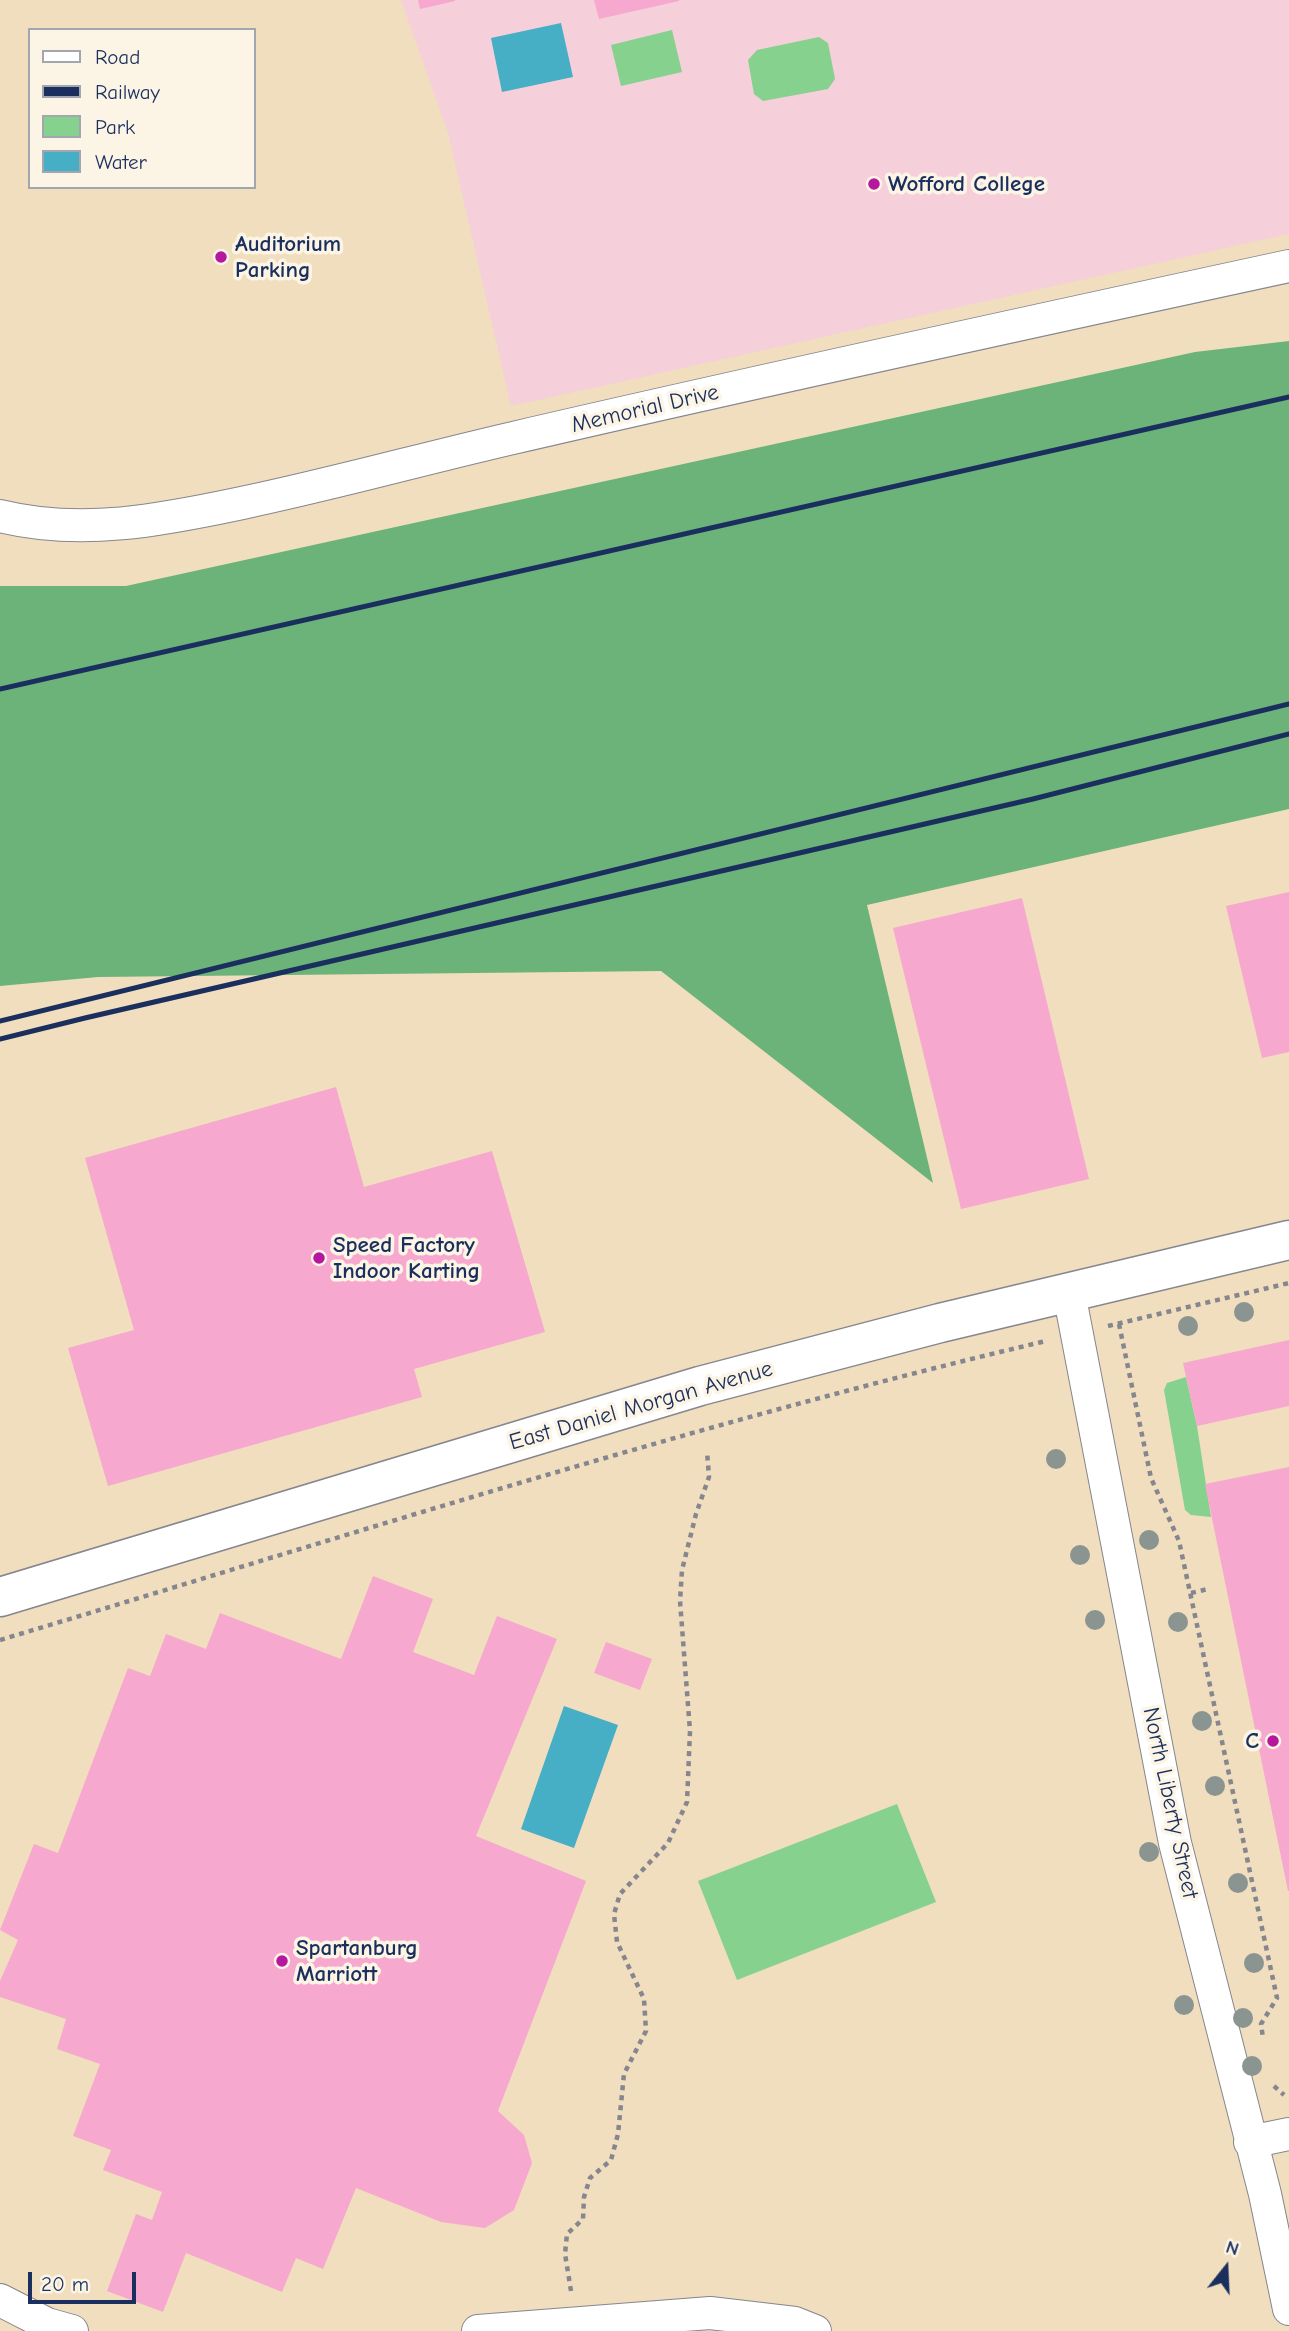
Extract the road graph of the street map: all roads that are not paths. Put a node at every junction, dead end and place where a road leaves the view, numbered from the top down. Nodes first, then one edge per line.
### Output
1 (1289, 266) edge
2 (0, 516) edge
3 (1289, 1240) edge
4 (1069, 1293) junction
5 (0, 1597) edge
6 (1289, 2134) edge
7 (1250, 2142) junction
8 (0, 2300) edge
9 (1289, 2309) edge
10 (72, 2331) edge
11 (478, 2331) edge
12 (816, 2331) edge

1 - 2 street, Memorial Drive
3 - 4 main road, East Daniel Morgan Avenue
4 - 5 main road, East Daniel Morgan Avenue
4 - 7 street, North Liberty Street
6 - 7 street
7 - 9 street, North Liberty Street
8 - 10 street
11 - 12 street

